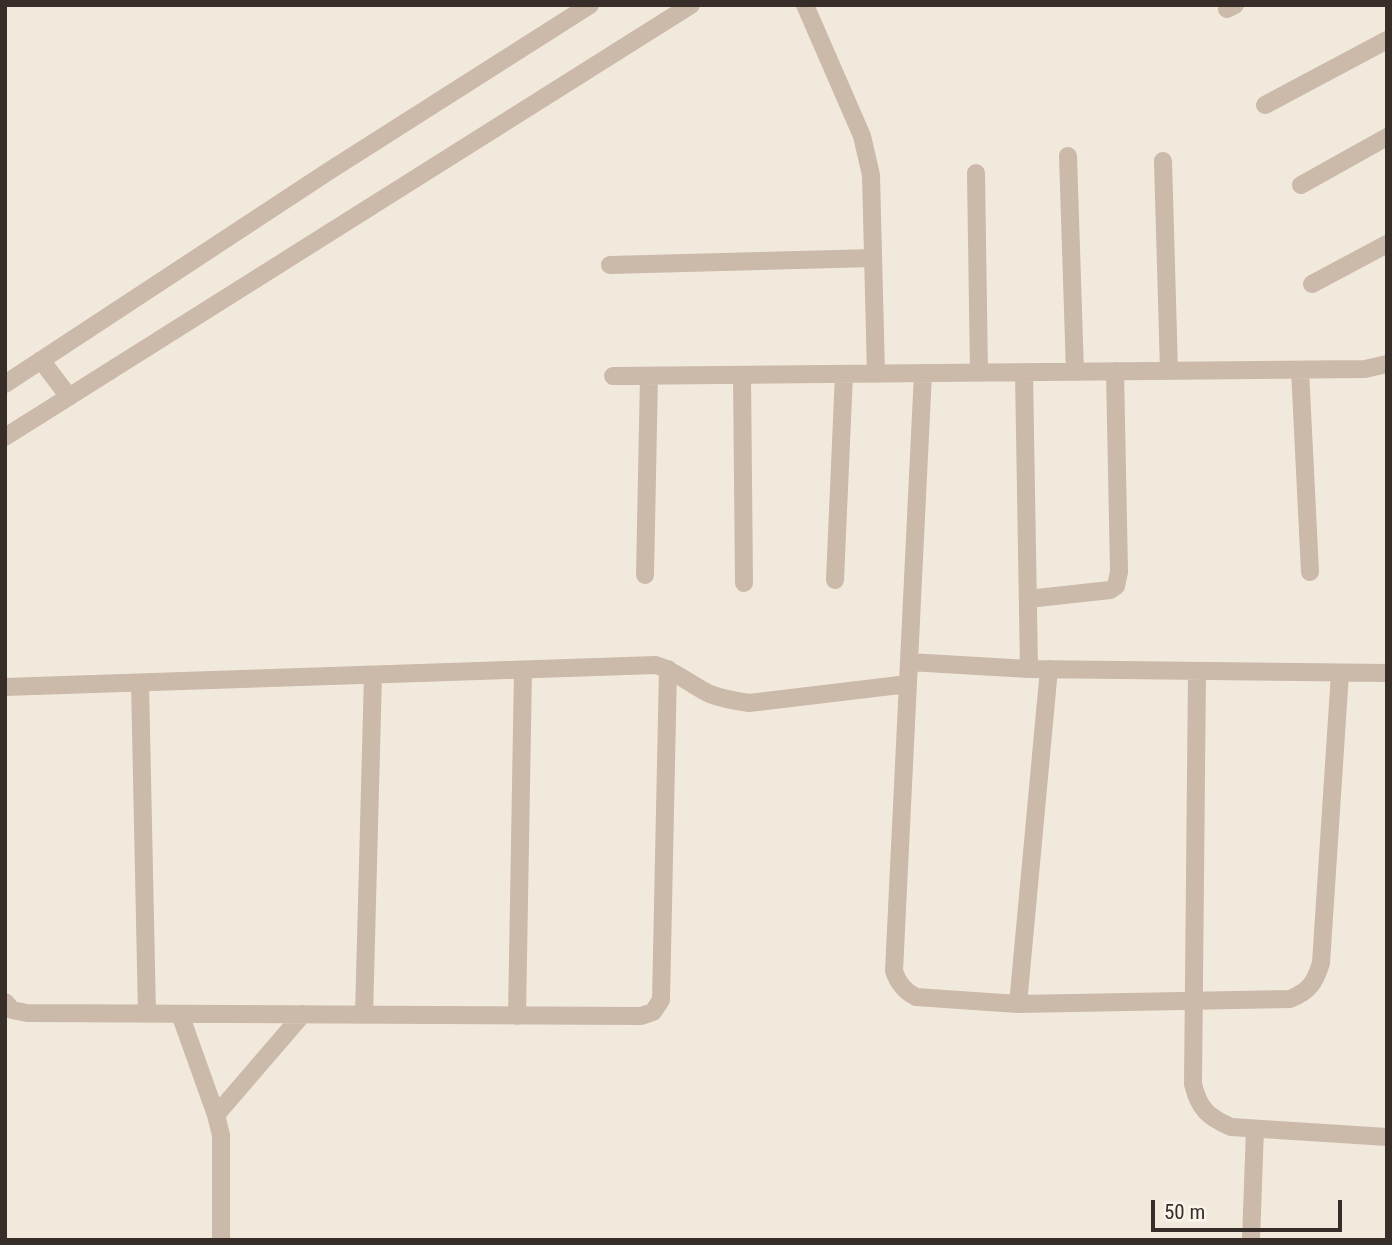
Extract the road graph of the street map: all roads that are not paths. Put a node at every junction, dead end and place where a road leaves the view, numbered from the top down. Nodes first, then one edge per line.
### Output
1 (590, 5) edge
2 (691, 5) edge
3 (805, 5) edge
4 (1387, 40) edge
5 (1265, 104) dead end
6 (1387, 137) edge
7 (1068, 156) dead end
8 (1163, 161) dead end
9 (976, 173) dead end
10 (1301, 185) dead end
11 (1387, 244) edge
12 (873, 257) junction
13 (610, 264) dead end
14 (1312, 284) dead end
15 (41, 360) junction
16 (1387, 364) edge
17 (1300, 370) junction
18 (1169, 371) junction
19 (1075, 372) junction
20 (1115, 372) junction
21 (923, 373) junction
22 (979, 373) junction
23 (1024, 373) junction
24 (844, 374) junction
25 (876, 374) junction
26 (742, 375) junction
27 (612, 376) dead end
28 (649, 376) junction
29 (5, 384) edge
30 (69, 397) junction
31 (5, 437) edge
32 (1310, 572) dead end
33 (645, 575) dead end
34 (835, 580) dead end
35 (744, 583) dead end
36 (1028, 598) junction
37 (909, 662) junction
38 (668, 669) junction
39 (1029, 669) junction
40 (1049, 669) junction
41 (523, 670) junction
42 (1197, 671) junction
43 (1340, 673) junction
44 (1387, 673) edge
45 (373, 675) junction
46 (140, 683) junction
47 (908, 684) junction
48 (5, 687) edge
49 (5, 1002) edge
50 (1194, 1002) junction
51 (1018, 1004) junction
52 (147, 1014) junction
53 (180, 1014) junction
54 (303, 1014) junction
55 (364, 1015) junction
56 (517, 1016) junction
57 (216, 1115) junction
58 (1255, 1129) junction
59 (1387, 1137) edge
60 (221, 1240) edge
61 (1251, 1240) edge

1 - 15 street
2 - 30 street
3 - 12 street
4 - 5 street
6 - 10 street
7 - 19 street
8 - 18 street
9 - 22 street
11 - 14 street
12 - 13 street
12 - 25 street
15 - 29 street
15 - 30 street
16 - 17 street
17 - 18 street
17 - 32 street
18 - 20 street
19 - 20 street
19 - 23 street
20 - 36 street
21 - 22 street
21 - 25 street
21 - 37 street
22 - 23 street
23 - 36 street
24 - 25 street
24 - 26 street
24 - 34 street
26 - 28 street
26 - 35 street
27 - 28 street
28 - 33 street
30 - 31 street
36 - 39 street
37 - 39 street
37 - 47 street
38 - 41 street
38 - 47 street
38 - 56 street
39 - 40 street
40 - 42 street
40 - 51 street
41 - 45 street
41 - 56 street
42 - 43 street
42 - 50 street
43 - 44 street
43 - 50 street
45 - 46 street
45 - 55 street
46 - 48 street
46 - 52 street
47 - 51 street
49 - 52 street
50 - 51 street
50 - 58 street
52 - 53 street
53 - 54 street
53 - 57 street
54 - 55 street
54 - 57 street
55 - 56 street
57 - 60 street
58 - 59 street
58 - 61 street

